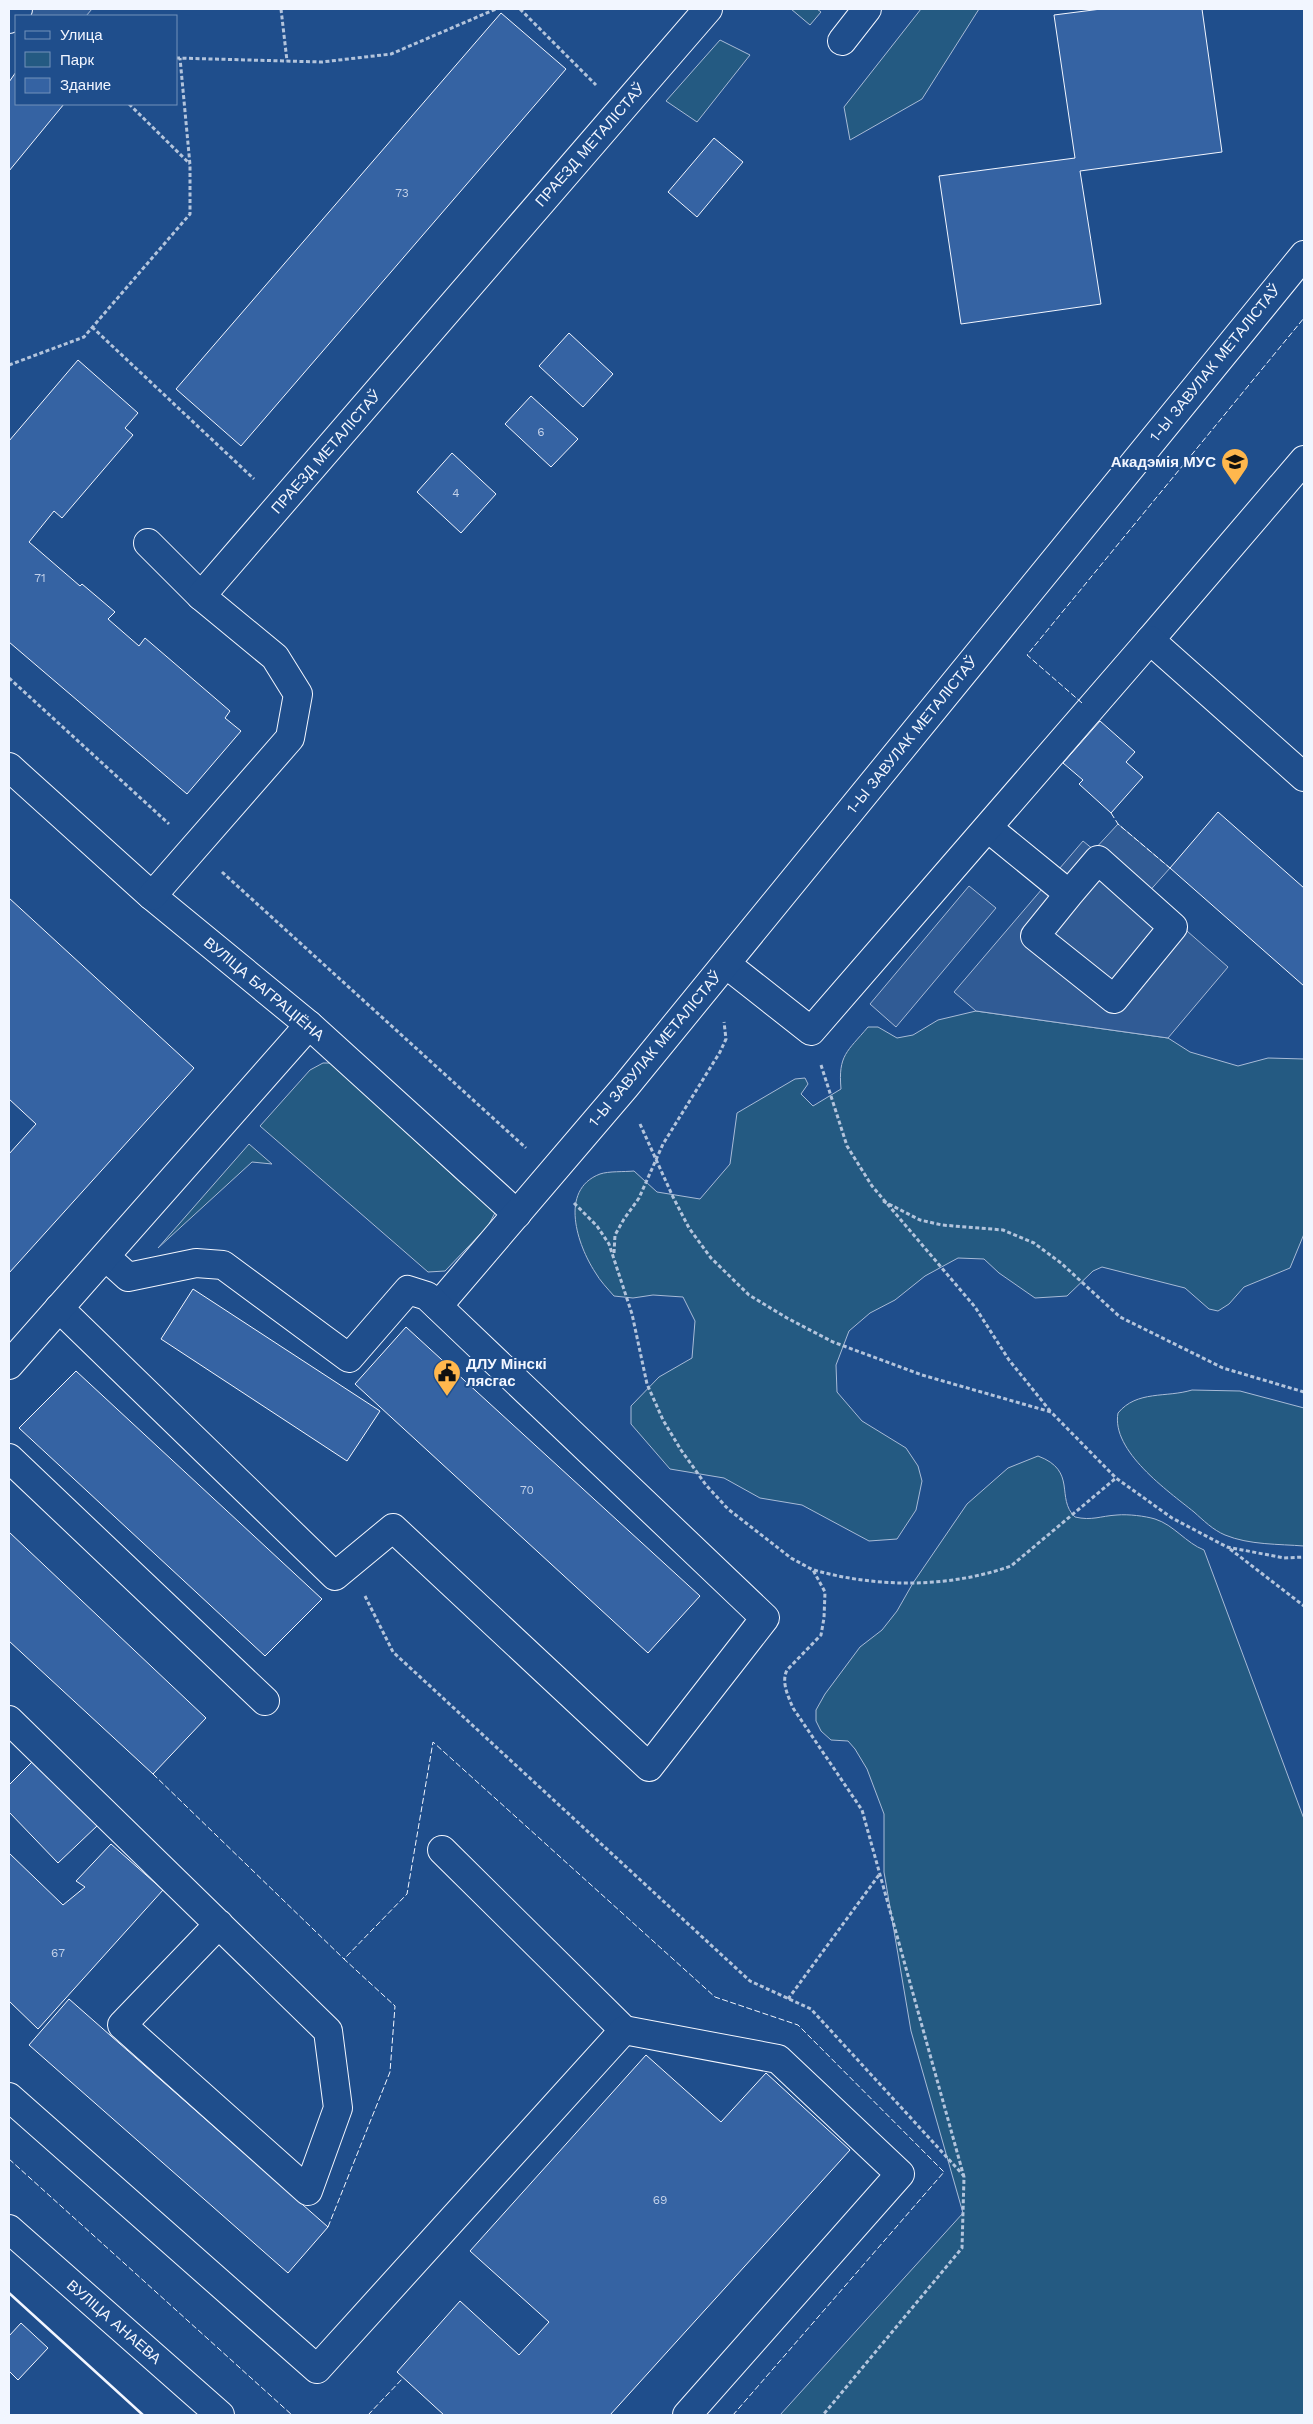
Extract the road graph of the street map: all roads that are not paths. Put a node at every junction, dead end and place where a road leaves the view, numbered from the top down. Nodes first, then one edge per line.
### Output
1 (18, 9) edge
2 (708, 9) edge
3 (867, 9) edge
4 (9, 19) edge
5 (842, 41) dead end
6 (1304, 254) edge
7 (1304, 460) edge
8 (148, 544) dead end
9 (201, 596) junction
10 (1150, 640) junction
11 (9, 767) edge
12 (1304, 778) edge
13 (988, 828) junction
14 (1069, 894) junction
15 (152, 896) junction
16 (726, 964) junction
17 (309, 1025) junction
18 (518, 1214) junction
19 (106, 1256) junction
20 (438, 1306) junction
21 (59, 1308) junction
22 (9, 1365) edge
23 (9, 1458) edge
24 (265, 1701) dead end
25 (9, 1720) edge
26 (442, 1850) dead end
27 (219, 1924) junction
28 (624, 2030) junction
29 (9, 2097) edge
30 (9, 2229) edge
31 (220, 2415) edge
32 (687, 2415) edge

1 - 4 street
2 - 9 street, ПРАЕЗД МЕТАЛІСТАЎ
3 - 5 street
6 - 16 street, 1-Ы ЗАВУЛАК МЕТАЛІСТАЎ
7 - 10 street
8 - 9 street
9 - 15 street
10 - 12 street
10 - 13 street
11 - 15 street, ВУЛІЦА БАГРАЦІЁНА
13 - 14 street
13 - 16 street
14 - 14 street
15 - 17 street, ВУЛІЦА БАГРАЦІЁНА
16 - 18 street, 1-Ы ЗАВУЛАК МЕТАЛІСТАЎ
17 - 18 street, ВУЛІЦА БАГРАЦІЁНА
17 - 19 street
18 - 20 street, 1-Ы ЗАВУЛАК МЕТАЛІСТАЎ
19 - 20 street
19 - 21 street
20 - 21 street
21 - 22 street
23 - 24 street
25 - 27 street
26 - 28 street
27 - 27 street
28 - 29 street
28 - 32 street
30 - 31 street, ВУЛІЦА АНАЕВА

